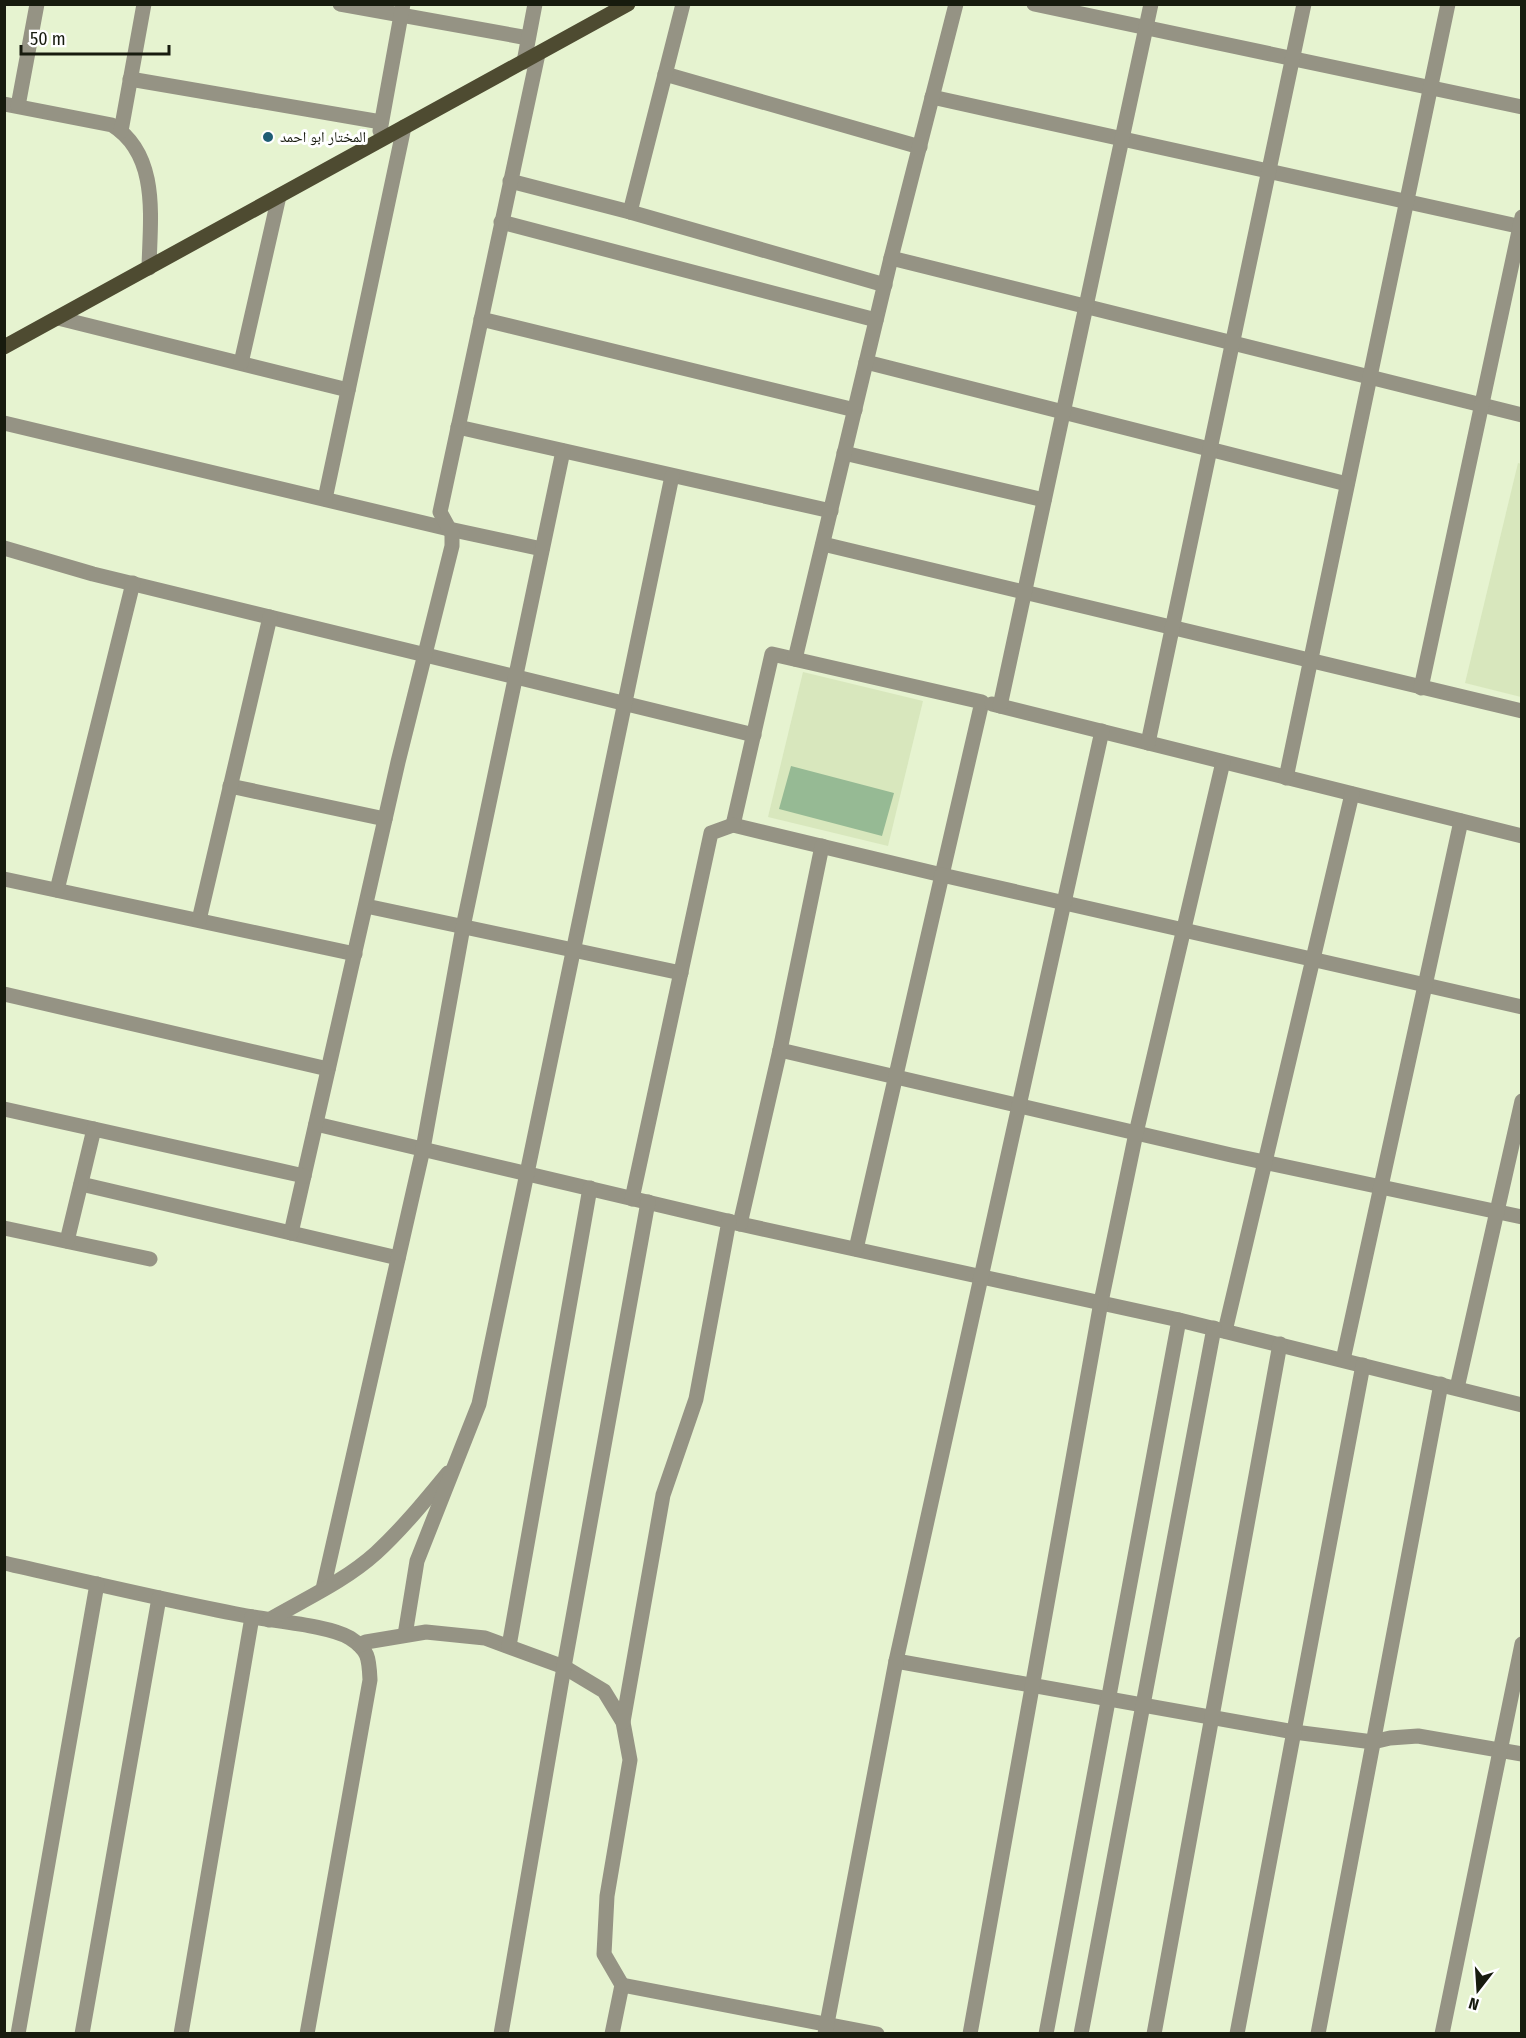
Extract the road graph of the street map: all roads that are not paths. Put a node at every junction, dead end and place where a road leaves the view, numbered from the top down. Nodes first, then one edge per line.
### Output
1 (37, 4) edge
2 (144, 4) edge
3 (340, 4) edge
4 (535, 4) edge
5 (628, 4) edge
6 (683, 4) edge
7 (956, 4) edge
8 (1034, 4) edge
9 (1151, 4) edge
10 (1304, 4) edge
11 (1448, 4) edge
12 (402, 10) edge
13 (1146, 28) junction
14 (528, 38) junction
15 (538, 54) junction
16 (1293, 59) junction
17 (524, 62) junction
18 (665, 74) junction
19 (130, 79) junction
20 (1430, 88) junction
21 (932, 98) junction
22 (11, 105) edge
23 (1521, 107) edge
24 (381, 122) junction
25 (404, 128) junction
26 (121, 131) junction
27 (1122, 139) junction
28 (378, 142) junction
29 (920, 147) junction
30 (1269, 171) junction
31 (510, 181) junction
32 (279, 196) junction
33 (1406, 201) junction
34 (630, 212) junction
35 (501, 222) junction
36 (1521, 223) edge
37 (891, 258) junction
38 (149, 268) junction
39 (885, 285) junction
40 (1086, 307) junction
41 (58, 318) junction
42 (481, 319) junction
43 (876, 320) junction
44 (1233, 343) junction
45 (4, 347) edge
46 (866, 362) junction
47 (241, 363) junction
48 (1370, 378) junction
49 (348, 390) junction
50 (1481, 405) junction
51 (855, 410) junction
52 (1063, 412) junction
53 (1521, 415) edge
54 (4, 423) edge
55 (458, 427) junction
56 (1210, 450) junction
57 (563, 451) junction
58 (844, 453) junction
59 (672, 476) junction
60 (1347, 484) junction
61 (325, 499) junction
62 (1044, 500) junction
63 (831, 511) junction
64 (449, 529) junction
65 (823, 544) junction
66 (4, 548) edge
67 (542, 549) junction
68 (133, 583) junction
69 (1025, 593) junction
70 (270, 617) junction
71 (1172, 628) junction
72 (425, 655) junction
73 (795, 659) junction
74 (1310, 661) junction
75 (515, 677) junction
76 (1421, 688) junction
77 (982, 702) junction
78 (625, 704) junction
79 (1000, 706) junction
80 (1521, 711) edge
81 (1102, 731) junction
82 (754, 735) junction
83 (1148, 743) junction
84 (1223, 762) junction
85 (1286, 778) junction
86 (230, 786) junction
87 (1352, 794) junction
88 (385, 819) junction
89 (1461, 821) junction
90 (733, 825) junction
91 (1521, 836) edge
92 (822, 846) junction
93 (942, 875) junction
94 (4, 879) edge
95 (57, 890) junction
96 (1063, 903) junction
97 (366, 906) junction
98 (199, 920) junction
99 (463, 927) junction
100 (1183, 930) junction
101 (574, 950) junction
102 (355, 954) junction
103 (1313, 960) junction
104 (681, 973) junction
105 (1425, 985) junction
106 (4, 994) edge
107 (1521, 1007) edge
108 (780, 1050) junction
109 (328, 1069) junction
110 (896, 1076) junction
111 (1521, 1101) edge
112 (1018, 1105) junction
113 (4, 1109) edge
114 (316, 1124) junction
115 (94, 1129) junction
116 (1136, 1133) junction
117 (423, 1149) junction
118 (1265, 1162) junction
119 (527, 1174) junction
120 (304, 1176) junction
121 (81, 1184) junction
122 (1380, 1187) junction
123 (590, 1188) junction
124 (632, 1199) junction
125 (648, 1202) junction
126 (1496, 1211) junction
127 (1521, 1217) edge
128 (734, 1223) junction
129 (4, 1228) edge
130 (291, 1233) junction
131 (67, 1241) junction
132 (856, 1249) junction
133 (398, 1258) junction
134 (150, 1259) dead end
135 (980, 1276) junction
136 (1101, 1302) junction
137 (1179, 1320) junction
138 (1220, 1330) junction
139 (1280, 1344) junction
140 (1342, 1360) junction
141 (1363, 1365) junction
142 (1441, 1384) junction
143 (1457, 1388) junction
144 (1521, 1405) edge
145 (457, 1462) junction
146 (4, 1563) edge
147 (97, 1584) junction
148 (323, 1589) junction
149 (159, 1598) junction
150 (252, 1617) junction
151 (270, 1620) junction
152 (405, 1635) junction
153 (1521, 1644) edge
154 (359, 1645) junction
155 (509, 1646) junction
156 (896, 1661) junction
157 (564, 1667) junction
158 (1033, 1685) junction
159 (1108, 1698) junction
160 (1143, 1704) junction
161 (1212, 1718) junction
162 (623, 1722) junction
163 (1294, 1732) junction
164 (1373, 1742) junction
165 (1500, 1749) junction
166 (1521, 1754) edge
167 (622, 1984) junction
168 (826, 2029) edge
169 (18, 2034) edge
170 (82, 2034) edge
171 (181, 2034) edge
172 (307, 2034) edge
173 (501, 2034) edge
174 (612, 2034) edge
175 (877, 2034) edge
176 (970, 2034) edge
177 (1046, 2034) edge
178 (1080, 2034) edge
179 (1154, 2034) edge
180 (1237, 2034) edge
181 (1318, 2034) edge
182 (1442, 2034) edge

1 - 22 street
2 - 19 street
3 - 12 street
4 - 14 street
5 - 15 main road
6 - 18 street
7 - 21 street
8 - 13 street
9 - 13 street
10 - 16 street
11 - 20 street
12 - 14 street
12 - 24 street
13 - 16 street
13 - 27 street
14 - 17 street
15 - 17 main road
15 - 31 street
16 - 20 street
16 - 30 street
17 - 25 main road
18 - 29 street
18 - 34 street
19 - 24 street
19 - 26 street
20 - 23 street
20 - 33 street
21 - 27 street
21 - 29 street
22 - 26 street
24 - 28 street
25 - 28 main road
25 - 49 street
26 - 38 street
27 - 30 street
27 - 40 street
28 - 32 main road
29 - 37 street
30 - 33 street
30 - 44 street
31 - 34 street
31 - 35 street
32 - 38 main road
32 - 47 street
33 - 36 street
33 - 48 street
34 - 39 street
35 - 42 street
35 - 43 street
36 - 50 street
37 - 39 street
37 - 40 street
38 - 41 main road
39 - 43 street
40 - 44 street
40 - 52 street
41 - 45 main road
41 - 47 street
42 - 51 street
42 - 55 street
43 - 46 street
44 - 48 street
44 - 56 street
46 - 51 street
46 - 52 street
47 - 49 street
48 - 50 street
48 - 60 street
49 - 61 street
50 - 53 street
50 - 76 street
51 - 58 street
52 - 56 street
52 - 62 street
54 - 61 street
55 - 57 street
55 - 64 street
56 - 60 street
56 - 71 street
57 - 59 street
57 - 67 street
58 - 62 street
58 - 63 street
59 - 63 street
59 - 78 street
60 - 74 street
61 - 64 street
62 - 69 street
63 - 65 street
64 - 67 street
64 - 72 street
65 - 69 street
65 - 73 street
66 - 68 street
67 - 75 street
68 - 70 street
68 - 95 street
69 - 71 street
69 - 79 street
70 - 72 street
70 - 86 street
71 - 74 street
71 - 83 street
72 - 75 street
72 - 88 street
73 - 77 street
73 - 82 street
74 - 76 street
74 - 85 street
75 - 78 street
75 - 99 street
76 - 80 street
77 - 79 street
77 - 93 street
78 - 82 street
78 - 101 street
79 - 81 street
81 - 83 street
81 - 96 street
82 - 90 street
83 - 84 street
84 - 85 street
84 - 100 street
85 - 87 street
86 - 88 street
86 - 98 street
87 - 89 street
87 - 103 street
88 - 97 street
89 - 91 street
89 - 105 street
90 - 92 street
90 - 104 street
92 - 93 street
92 - 108 street
93 - 96 street
93 - 110 street
94 - 95 street
95 - 98 street
96 - 100 street
96 - 112 street
97 - 99 street
97 - 102 street
98 - 102 street
99 - 101 street
99 - 117 street
100 - 103 street
100 - 116 street
101 - 104 street
101 - 119 street
102 - 109 street
103 - 105 street
103 - 118 street
104 - 124 street
105 - 107 street
105 - 122 street
106 - 109 street
108 - 110 street
108 - 128 street
109 - 114 street
110 - 112 street
110 - 132 street
111 - 126 street
112 - 116 street
112 - 135 street
113 - 115 street
114 - 117 street
114 - 120 street
115 - 120 street
115 - 121 street
116 - 118 street
116 - 136 street
117 - 119 street
117 - 133 street
118 - 122 street
118 - 138 street
119 - 123 street
119 - 145 street
120 - 130 street
121 - 130 street
121 - 131 street
122 - 126 street
122 - 140 street
123 - 124 street
123 - 155 street
124 - 125 street
125 - 128 street
125 - 157 street
126 - 127 street
126 - 143 street
128 - 132 street
128 - 162 street
129 - 131 street
130 - 133 street
131 - 134 street
132 - 135 street
133 - 148 street
135 - 136 street
135 - 156 street
136 - 137 street
136 - 158 street
137 - 138 street
137 - 159 street
138 - 139 street
138 - 160 street
139 - 140 street
139 - 161 street
140 - 141 street
141 - 142 street
141 - 163 street
142 - 143 street
142 - 164 street
143 - 144 street
145 - 148 street
145 - 152 street
146 - 147 street
147 - 149 street
147 - 169 street
148 - 151 street
149 - 150 street
149 - 170 street
150 - 151 street
150 - 171 street
151 - 154 street
152 - 154 street
152 - 155 street
153 - 165 street
154 - 172 street
155 - 157 street
156 - 158 street
156 - 168 street
157 - 162 street
157 - 173 street
158 - 159 street
158 - 176 street
159 - 160 street
159 - 177 street
160 - 161 street
160 - 178 street
161 - 163 street
161 - 179 street
162 - 167 street
163 - 164 street
163 - 180 street
164 - 165 street
164 - 181 street
165 - 166 street
165 - 182 street
167 - 168 street
167 - 174 street
168 - 175 street

